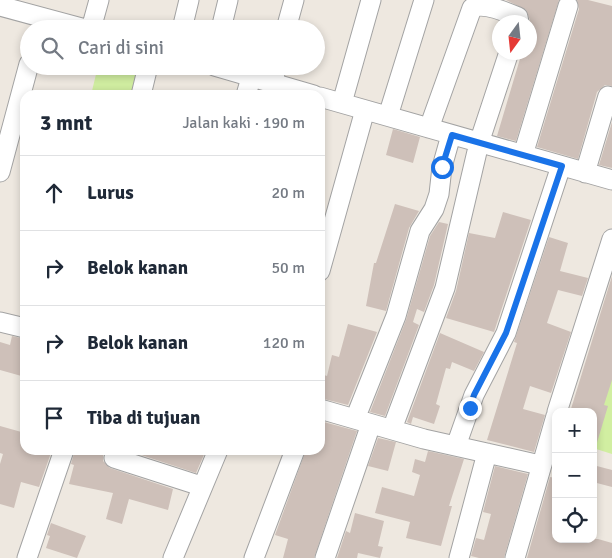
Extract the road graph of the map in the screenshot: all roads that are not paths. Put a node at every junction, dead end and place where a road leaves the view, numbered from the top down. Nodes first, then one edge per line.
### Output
1 (98, 0) edge
2 (189, 0) edge
3 (228, 0) edge
4 (294, 0) edge
5 (372, 0) edge
6 (424, 0) edge
7 (0, 6) edge
8 (568, 6) dead end
9 (512, 15) edge
10 (33, 20) edge
11 (93, 20) edge
12 (184, 20) edge
13 (223, 20) edge
14 (288, 20) edge
15 (507, 60) edge
16 (26, 75) edge
17 (146, 75) edge
18 (230, 75) edge
19 (274, 75) edge
20 (249, 86) edge
21 (22, 90) edge
22 (142, 90) edge
23 (304, 90) edge
24 (608, 96) dead end
25 (20, 98) edge
26 (325, 98) edge
27 (342, 102) junction
28 (365, 110) junction
29 (388, 116) junction
30 (429, 128) junction
31 (452, 135) junction
32 (479, 143) junction
33 (522, 155) junction
34 (562, 166) junction
35 (0, 172) edge
36 (585, 173) junction
37 (612, 180) edge
38 (612, 239) edge
39 (325, 253) edge
40 (0, 322) edge
41 (20, 327) edge
42 (558, 408) edge
43 (325, 410) edge
44 (363, 421) junction
45 (552, 428) edge
46 (392, 429) junction
47 (456, 446) junction
48 (487, 453) junction
49 (62, 455) edge
50 (216, 455) edge
51 (294, 455) edge
52 (114, 458) dead end
53 (540, 465) junction
54 (201, 486) junction
55 (27, 558) edge
56 (173, 558) edge
57 (254, 558) edge
58 (325, 558) edge
59 (459, 558) edge
60 (515, 558) edge

1 - 11 street
2 - 12 street
3 - 13 street
4 - 14 street
5 - 27 street
6 - 29 street
7 - 10 street
8 - 33 street
9 - 30 street
15 - 32 street
16 - 21 street
17 - 22 street
18 - 20 street
19 - 20 street
19 - 23 street
24 - 36 street
25 - 35 street
26 - 27 street
27 - 28 street
28 - 29 street
28 - 39 street
29 - 30 street
30 - 31 street
31 - 32 street
31 - 44 street
32 - 33 street
32 - 46 street
33 - 34 street
34 - 36 street
34 - 47 street
36 - 37 street
38 - 42 street
40 - 41 street
43 - 44 street
44 - 46 street
44 - 58 street
45 - 53 street
46 - 47 street
47 - 48 street
48 - 53 street
48 - 59 street
49 - 55 street
50 - 54 street
51 - 57 street
52 - 54 street
53 - 60 street
54 - 56 street

